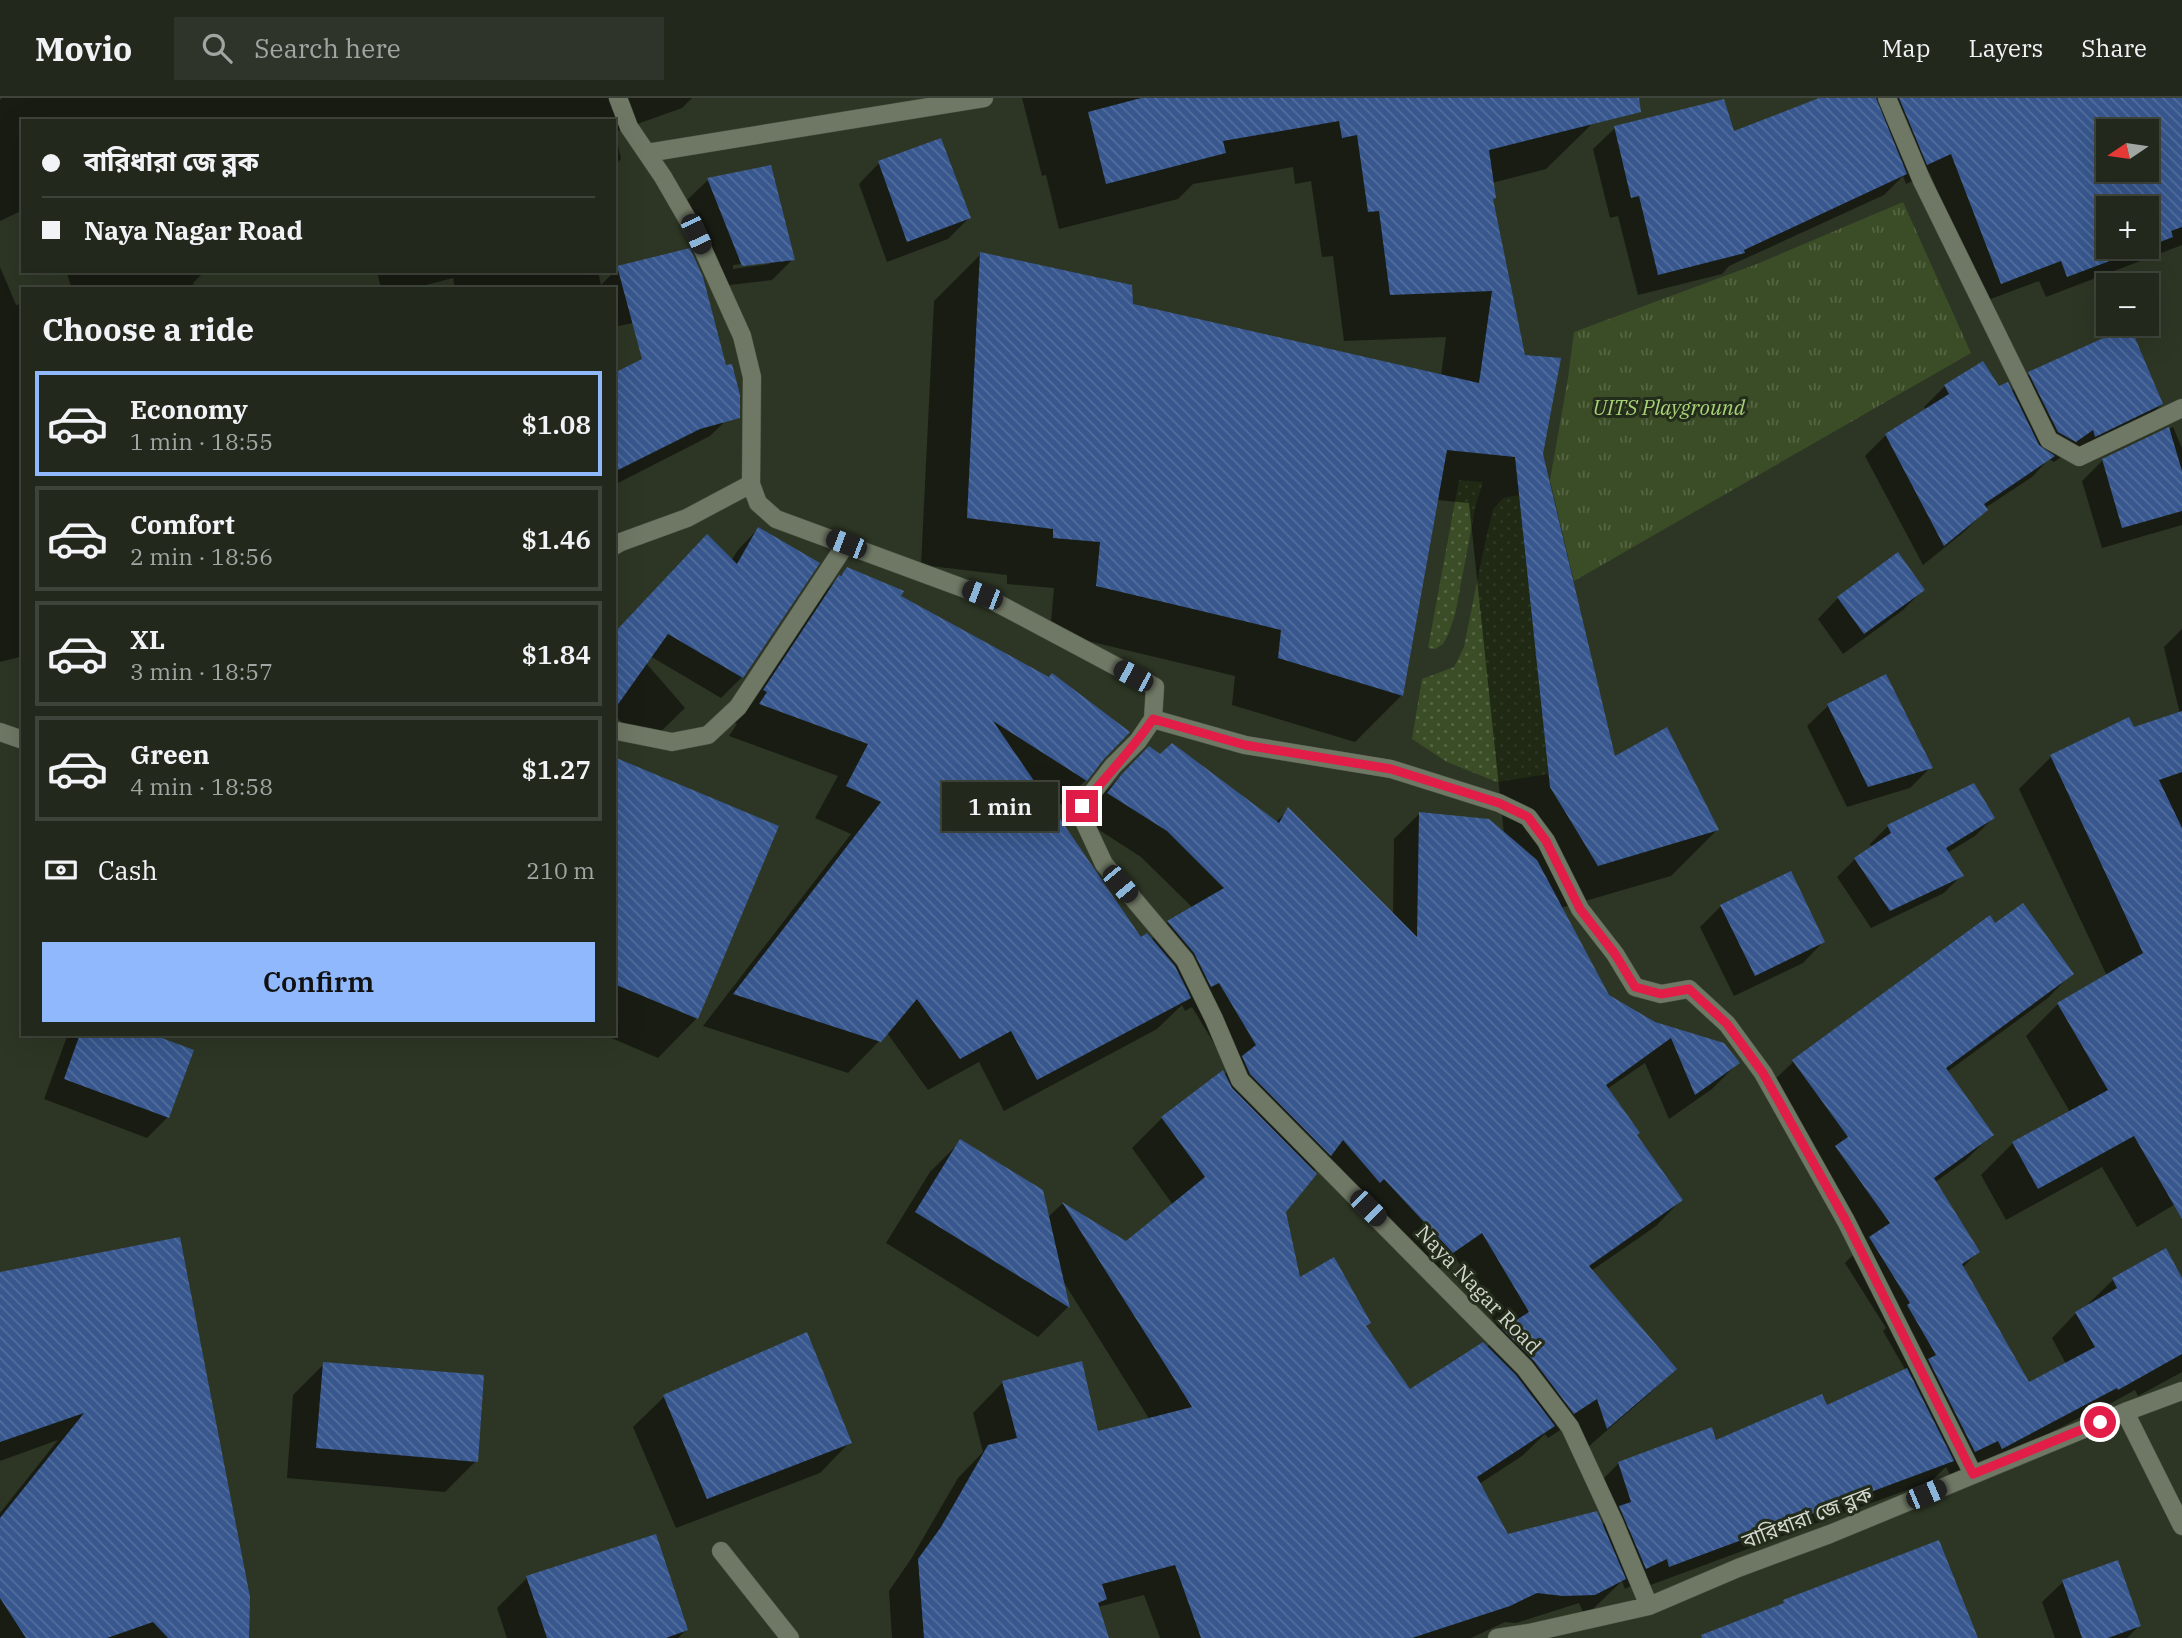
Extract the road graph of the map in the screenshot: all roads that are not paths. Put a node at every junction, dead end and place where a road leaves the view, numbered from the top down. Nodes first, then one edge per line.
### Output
1 (618, 98) edge
2 (984, 98) edge
3 (1887, 98) edge
4 (647, 153) junction
5 (2182, 408) edge
6 (751, 484) junction
7 (846, 544) junction
8 (616, 545) edge
9 (1153, 719) junction
10 (617, 731) dead end
11 (0, 732) edge
12 (21, 739) edge
13 (2182, 1391) edge
14 (2125, 1412) junction
15 (1973, 1474) junction
16 (2182, 1525) edge
17 (721, 1551) dead end
18 (1649, 1606) junction
19 (1530, 1635) edge
20 (790, 1638) edge
21 (1497, 1638) edge

1 - 4 street
2 - 4 street
3 - 5 street
4 - 6 street
6 - 7 street
6 - 8 street
7 - 9 street
7 - 10 street
9 - 15 street
9 - 18 street, Naya Nagar Road
11 - 12 street
13 - 14 street, বারিধারা জে ব্লক
14 - 15 street, বারিধারা জে ব্লক
14 - 16 street
15 - 18 street, বারিধারা জে ব্লক
17 - 20 street
18 - 19 street, বারিধারা জে ব্লক
19 - 21 street, বারিধারা জে ব্লক

